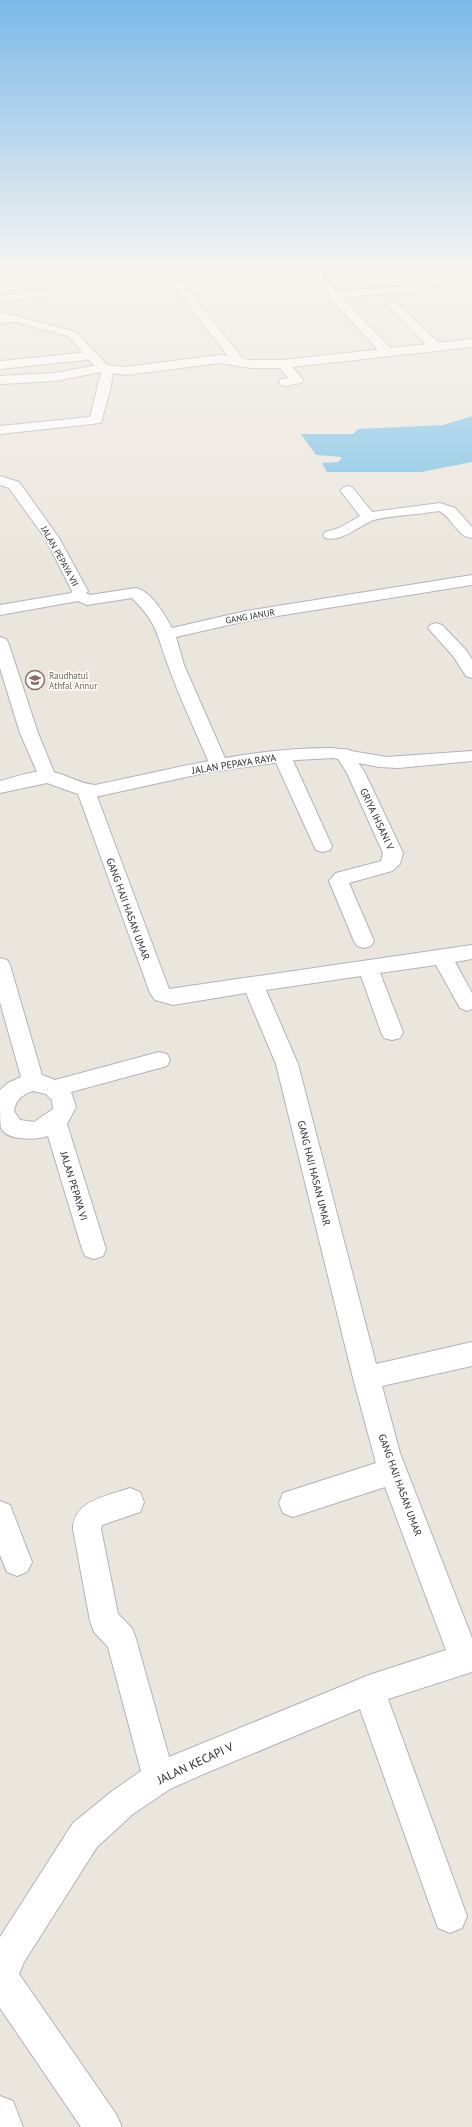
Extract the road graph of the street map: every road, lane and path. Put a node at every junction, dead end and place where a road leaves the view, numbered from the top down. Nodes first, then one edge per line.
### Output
1 (156, 367) edge
2 (286, 367) edge
3 (105, 369) junction
4 (0, 380) edge
5 (285, 382) dead end
6 (0, 430) edge
7 (0, 480) edge
8 (347, 490) dead end
9 (368, 517) junction
10 (472, 534) edge
11 (330, 535) dead end
12 (472, 580) edge
13 (79, 594) junction
14 (0, 610) edge
15 (436, 628) dead end
16 (167, 634) junction
17 (0, 642) edge
18 (472, 673) edge
19 (344, 754) junction
20 (282, 756) junction
21 (472, 756) edge
22 (219, 765) junction
23 (47, 778) junction
24 (0, 787) edge
25 (86, 791) junction
26 (323, 846) dead end
27 (364, 941) dead end
28 (472, 952) edge
29 (442, 956) junction
30 (0, 965) edge
31 (368, 968) junction
32 (253, 984) junction
33 (470, 1004) edge
34 (392, 1032) dead end
35 (159, 1060) dead end
36 (33, 1082) junction
37 (56, 1088) junction
38 (1, 1113) edge
39 (55, 1122) junction
40 (94, 1249) dead end
41 (472, 1354) edge
42 (366, 1378) junction
43 (393, 1471) junction
44 (130, 1502) dead end
45 (293, 1504) dead end
46 (0, 1515) edge
47 (17, 1562) dead end
48 (469, 1658) edge
49 (369, 1690) junction
50 (158, 1778) junction
51 (450, 1916) dead end
52 (0, 1977) edge
53 (0, 2114) edge
54 (4, 2127) edge
55 (103, 2127) edge

1 - 3 street
2 - 5 street
3 - 4 street
3 - 6 street
7 - 13 street, JALAN PEPAYA VII
8 - 9 street
9 - 10 street
9 - 11 street
12 - 16 street, GANG JANUR
13 - 14 street, JALAN PEPAYA VII
13 - 16 street
15 - 18 street
16 - 22 street
17 - 23 street
19 - 20 street, JALAN PEPAYA RAYA
19 - 21 street, JALAN PEPAYA RAYA
19 - 27 street, GRIYA IHSANI V
20 - 22 street, JALAN PEPAYA RAYA
20 - 26 street
22 - 25 street, JALAN PEPAYA RAYA
23 - 24 street, JALAN PEPAYA RAYA
23 - 25 street, JALAN PEPAYA RAYA
25 - 32 street, GANG HAJI HASAN UMAR
28 - 29 street
29 - 31 street
29 - 33 street
30 - 36 street
31 - 32 street
31 - 34 street
32 - 42 street, GANG HAJI HASAN UMAR
35 - 37 street
36 - 37 street
36 - 38 street
37 - 39 street
38 - 39 street
39 - 40 street, JALAN PEPAYA VI
41 - 42 street
42 - 43 street, GANG HAJI HASAN UMAR
43 - 45 street
43 - 48 street, GANG HAJI HASAN UMAR
44 - 50 street
46 - 47 street
48 - 49 street, JALAN KECAPI V
49 - 50 street, JALAN KECAPI V
49 - 51 street
50 - 52 street, JALAN KECAPI V
52 - 55 street
53 - 54 street

